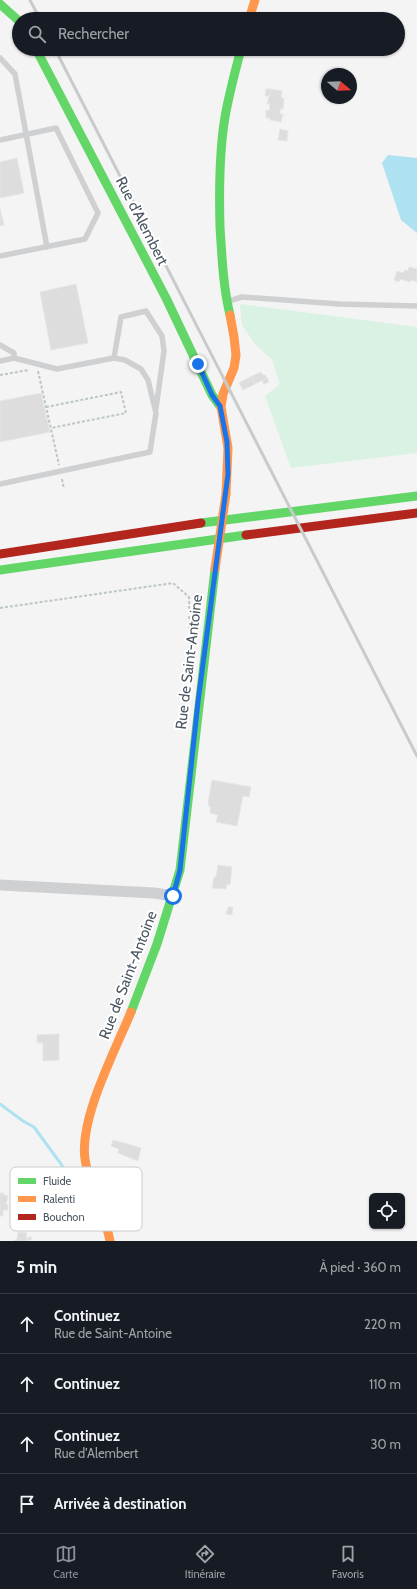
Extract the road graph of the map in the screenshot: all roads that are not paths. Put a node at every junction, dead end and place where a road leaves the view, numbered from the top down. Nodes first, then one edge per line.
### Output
1 (255, 0) edge
2 (0, 4) edge
3 (251, 12) edge
4 (12, 15) edge
5 (40, 56) edge
6 (239, 56) edge
7 (0, 58) edge
8 (26, 134) junction
9 (0, 140) edge
10 (47, 247) junction
11 (0, 256) edge
12 (227, 302) junction
13 (417, 306) edge
14 (0, 345) edge
15 (14, 358) junction
16 (114, 358) junction
17 (0, 361) edge
18 (220, 406) junction
19 (156, 413) junction
20 (0, 484) edge
21 (417, 496) edge
22 (417, 513) edge
23 (0, 554) edge
24 (0, 570) edge
25 (0, 885) edge
26 (173, 896) junction
27 (86, 1167) edge
28 (109, 1231) edge
29 (110, 1241) edge

1 - 3 main road
2 - 4 main road
5 - 18 main road, Rue d’Alembert
6 - 12 main road
7 - 8 lane
8 - 9 lane
8 - 10 lane
8 - 10 lane
10 - 11 lane
12 - 13 lane
12 - 18 main road
14 - 15 lane
15 - 16 lane
15 - 17 lane
16 - 19 lane
16 - 19 lane
18 - 26 main road, Rue de Saint-Antoine, bridge
19 - 20 lane
21 - 23 main road
22 - 24 main road
25 - 26 street
26 - 27 main road, Rue de Saint-Antoine
28 - 29 main road, Rue de Saint-Antoine

